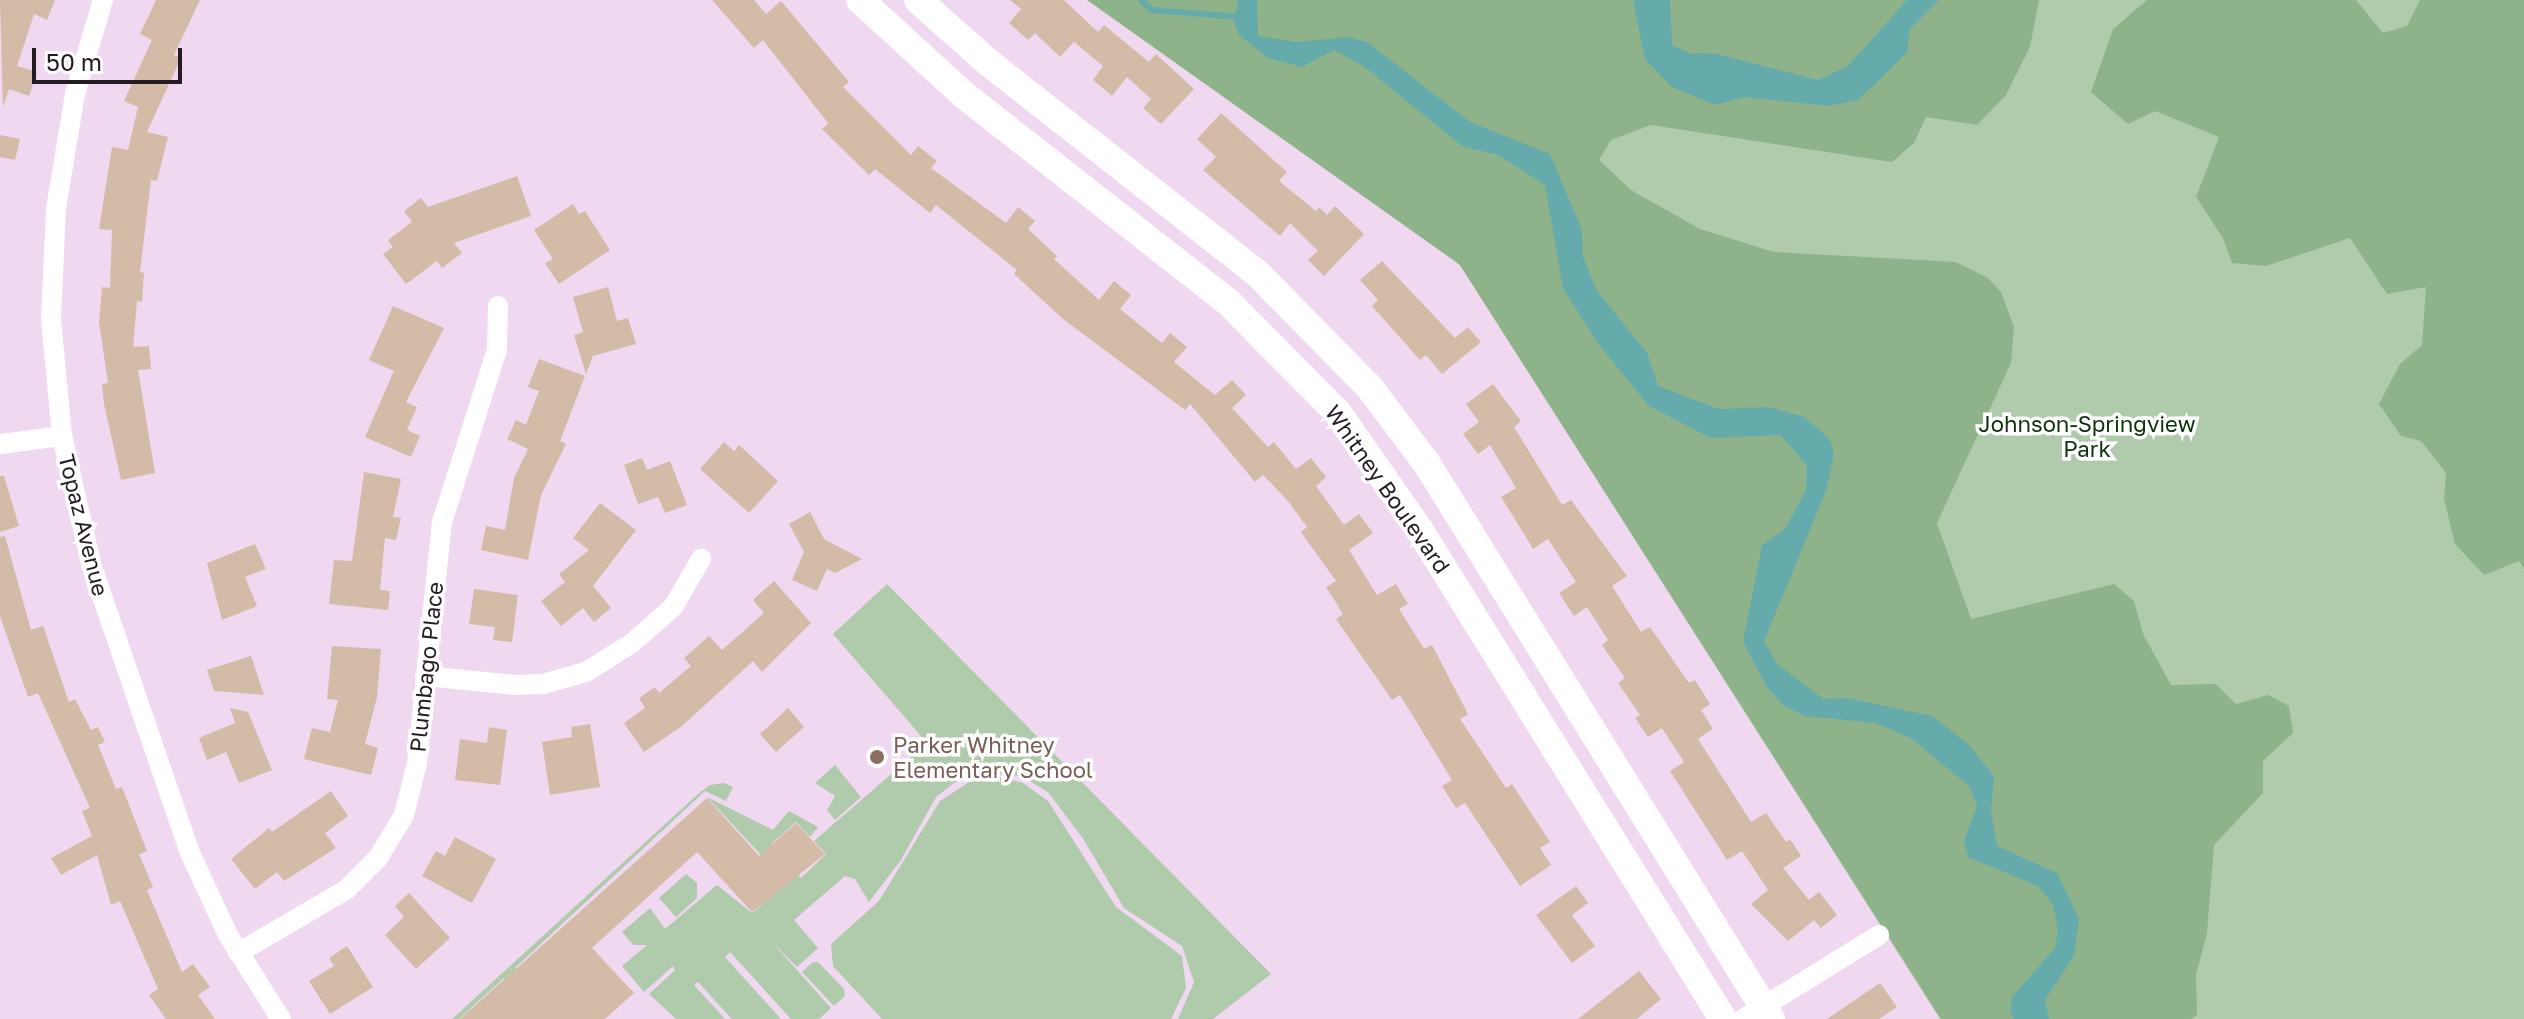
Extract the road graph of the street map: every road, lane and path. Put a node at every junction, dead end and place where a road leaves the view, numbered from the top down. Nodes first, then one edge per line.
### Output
1 (103, 0) edge
2 (860, 0) edge
3 (918, 0) edge
4 (498, 306) dead end
5 (62, 436) junction
6 (0, 444) edge
7 (701, 559) dead end
8 (425, 676) junction
9 (1879, 935) dead end
10 (238, 953) junction
11 (1759, 1015) edge
12 (281, 1019) edge
13 (1723, 1019) edge

1 - 5 street, Topaz Avenue
2 - 13 street, Whitney Boulevard
3 - 11 street, Whitney Boulevard
4 - 8 street, Plumbago Place
5 - 6 street
5 - 10 street, Topaz Avenue
7 - 8 street
8 - 10 street, Plumbago Place
9 - 11 street
10 - 12 street, Topaz Avenue

